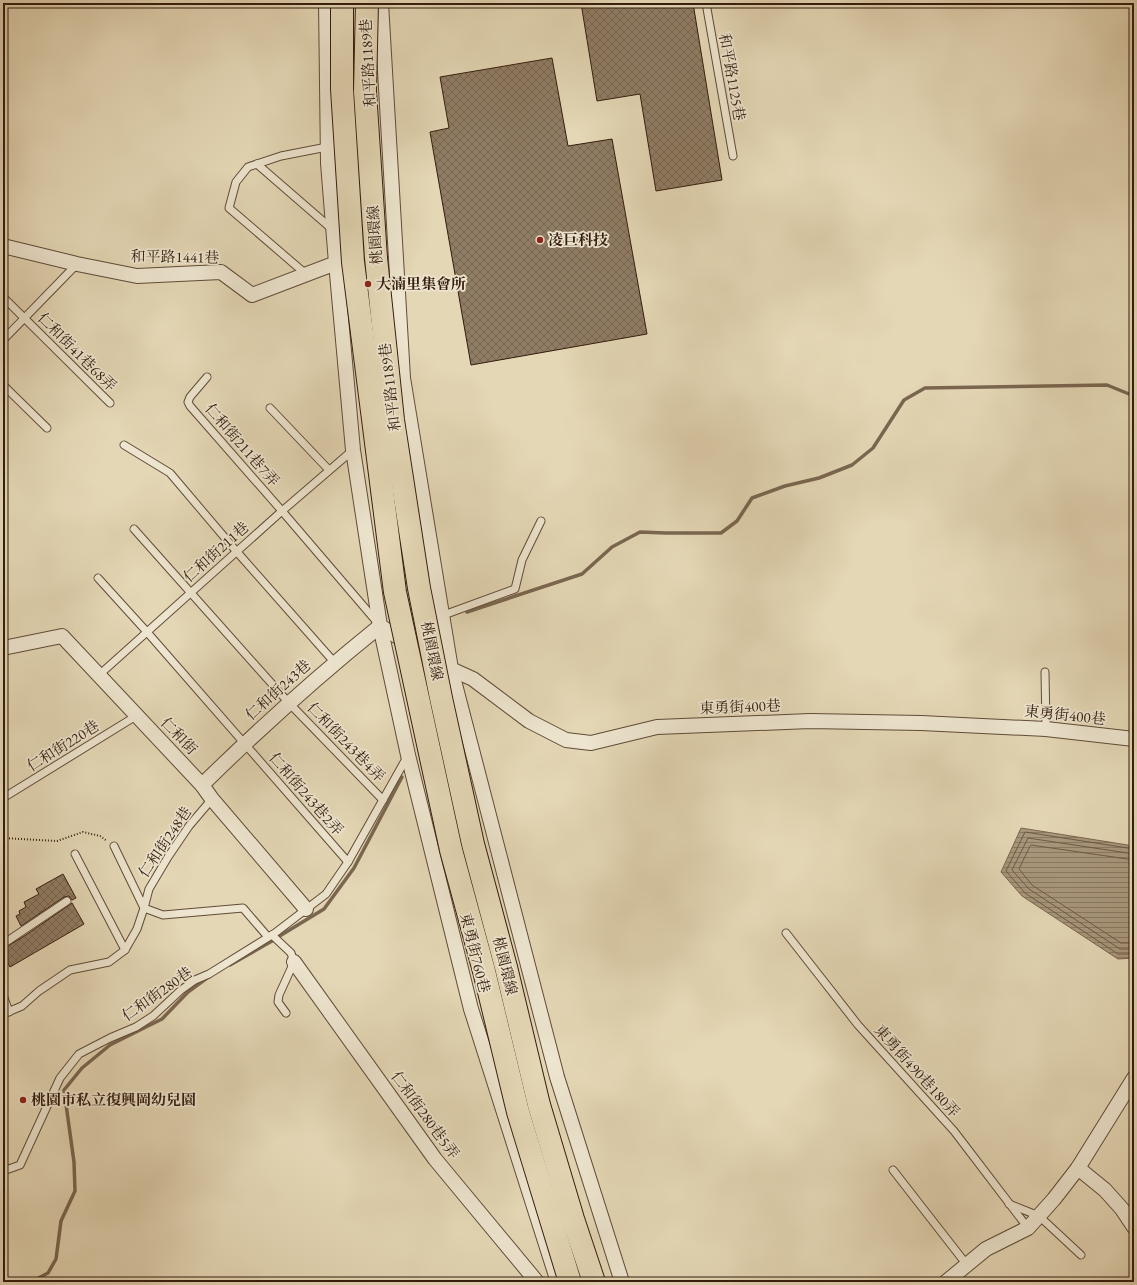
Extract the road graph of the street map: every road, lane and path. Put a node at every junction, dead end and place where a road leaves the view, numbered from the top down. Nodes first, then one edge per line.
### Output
1 (326, 3) edge
2 (342, 3) edge
3 (367, 3) edge
4 (381, 3) edge
5 (706, 3) edge
6 (327, 147) junction
7 (733, 156) dead end
8 (258, 164) junction
9 (333, 231) junction
10 (3, 246) edge
11 (336, 263) junction
12 (77, 264) junction
13 (307, 275) junction
14 (3, 297) edge
15 (25, 319) junction
16 (3, 340) edge
17 (207, 377) dead end
18 (3, 385) edge
19 (110, 403) dead end
20 (270, 408) dead end
21 (47, 428) dead end
22 (413, 432) junction
23 (124, 445) dead end
24 (353, 450) junction
25 (329, 470) junction
26 (282, 511) junction
27 (541, 521) dead end
28 (134, 529) dead end
29 (237, 552) junction
30 (98, 578) dead end
31 (191, 592) junction
32 (443, 616) junction
33 (419, 620) dead end
34 (412, 621) dead end
35 (396, 624) dead end
36 (384, 626) junction
37 (147, 632) junction
38 (3, 648) edge
39 (335, 663) junction
40 (451, 669) junction
41 (1045, 672) dead end
42 (99, 675) junction
43 (289, 703) junction
44 (136, 716) junction
45 (1046, 729) junction
46 (1134, 740) edge
47 (244, 743) junction
48 (408, 755) junction
49 (202, 785) junction
50 (3, 798) edge
51 (212, 799) junction
52 (383, 800) junction
53 (3, 838) edge
54 (114, 846) joint
55 (75, 854) dead end
56 (348, 862) junction
57 (67, 901) dead end
58 (144, 908) junction
59 (306, 909) junction
60 (786, 933) dead end
61 (270, 936) junction
62 (3, 944) edge
63 (125, 950) junction
64 (294, 962) junction
65 (3, 995) edge
66 (6, 1013) edge
67 (286, 1013) dead end
68 (557, 1077) junction
69 (1134, 1078) edge
70 (497, 1095) junction
71 (1078, 1168) junction
72 (3, 1170) edge
73 (893, 1170) dead end
74 (1009, 1204) junction
75 (1039, 1216) junction
76 (1134, 1227) edge
77 (1028, 1228) junction
78 (1081, 1255) dead end
79 (967, 1265) junction
80 (537, 1282) edge
81 (558, 1282) edge
82 (570, 1282) edge
83 (594, 1282) edge
84 (622, 1282) edge
85 (946, 1282) edge

1 - 6 street
2 - 82 highway, 桃園環線, bridge
3 - 83 highway, 桃園環線, bridge
4 - 22 street, 和平路1189巷
5 - 7 lane, 和平路1125巷
6 - 8 lane
6 - 9 street
8 - 9 lane
8 - 13 lane
9 - 11 street
10 - 12 street, 和平路1441巷
11 - 13 street, 和平路1441巷
11 - 24 street
12 - 13 street, 和平路1441巷
12 - 15 lane
14 - 15 lane, 仁和街41巷68弄
15 - 16 lane
15 - 19 lane, 仁和街41巷68弄
17 - 26 lane, 仁和街211巷7弄
18 - 21 lane
20 - 25 lane
22 - 24 street
22 - 32 street, 和平路1189巷
23 - 29 lane
24 - 25 lane, 仁和街211巷
24 - 36 street
25 - 26 lane, 仁和街211巷
26 - 29 lane, 仁和街211巷
26 - 36 lane, 仁和街211巷7弄
27 - 32 lane
28 - 31 lane, 仁和街243巷4弄
29 - 31 lane, 仁和街211巷
29 - 39 lane
30 - 37 lane, 仁和街243巷2弄
31 - 37 lane, 仁和街211巷
31 - 43 lane, 仁和街243巷4弄
32 - 33 lane
32 - 40 street, 和平路1189巷
34 - 35 lane
36 - 39 street, 仁和街243巷
36 - 40 street, 東勇街400巷
36 - 48 street, 東勇街760巷
37 - 42 lane, 仁和街211巷
37 - 47 lane, 仁和街243巷2弄
38 - 42 street, 仁和街
39 - 43 street, 仁和街243巷
40 - 45 street, 東勇街400巷
40 - 68 street, 和平路1189巷
41 - 45 lane
42 - 44 street, 仁和街
43 - 47 street, 仁和街243巷
43 - 52 lane, 仁和街243巷4弄
44 - 49 street, 仁和街
44 - 50 lane, 仁和街220巷
45 - 46 street, 東勇街400巷
47 - 49 street, 仁和街243巷
47 - 56 lane, 仁和街243巷2弄
48 - 52 lane, 仁和街280巷
48 - 70 street, 東勇街760巷
49 - 51 street, 仁和街
51 - 58 lane, 仁和街248巷
51 - 59 street, 仁和街
52 - 56 lane, 仁和街280巷
53 - 54 path
54 - 58 lane
55 - 63 lane
56 - 59 lane, 仁和街280巷
57 - 62 lane
58 - 61 lane
58 - 63 lane, 仁和街248巷
59 - 61 lane, 仁和街280巷
60 - 74 lane, 東勇街490巷180弄
61 - 64 lane
61 - 72 lane, 仁和街280巷
63 - 66 lane, 仁和街248巷
64 - 67 lane
64 - 80 street, 仁和街280巷5弄
65 - 66 lane
68 - 70 street
68 - 84 street, 和平路1189巷
69 - 71 street
70 - 81 street, 東勇街760巷
71 - 75 street
71 - 76 street
73 - 79 lane
74 - 75 lane
74 - 77 lane, 東勇街490巷180弄
75 - 77 street
75 - 78 lane
77 - 79 street
79 - 85 street

